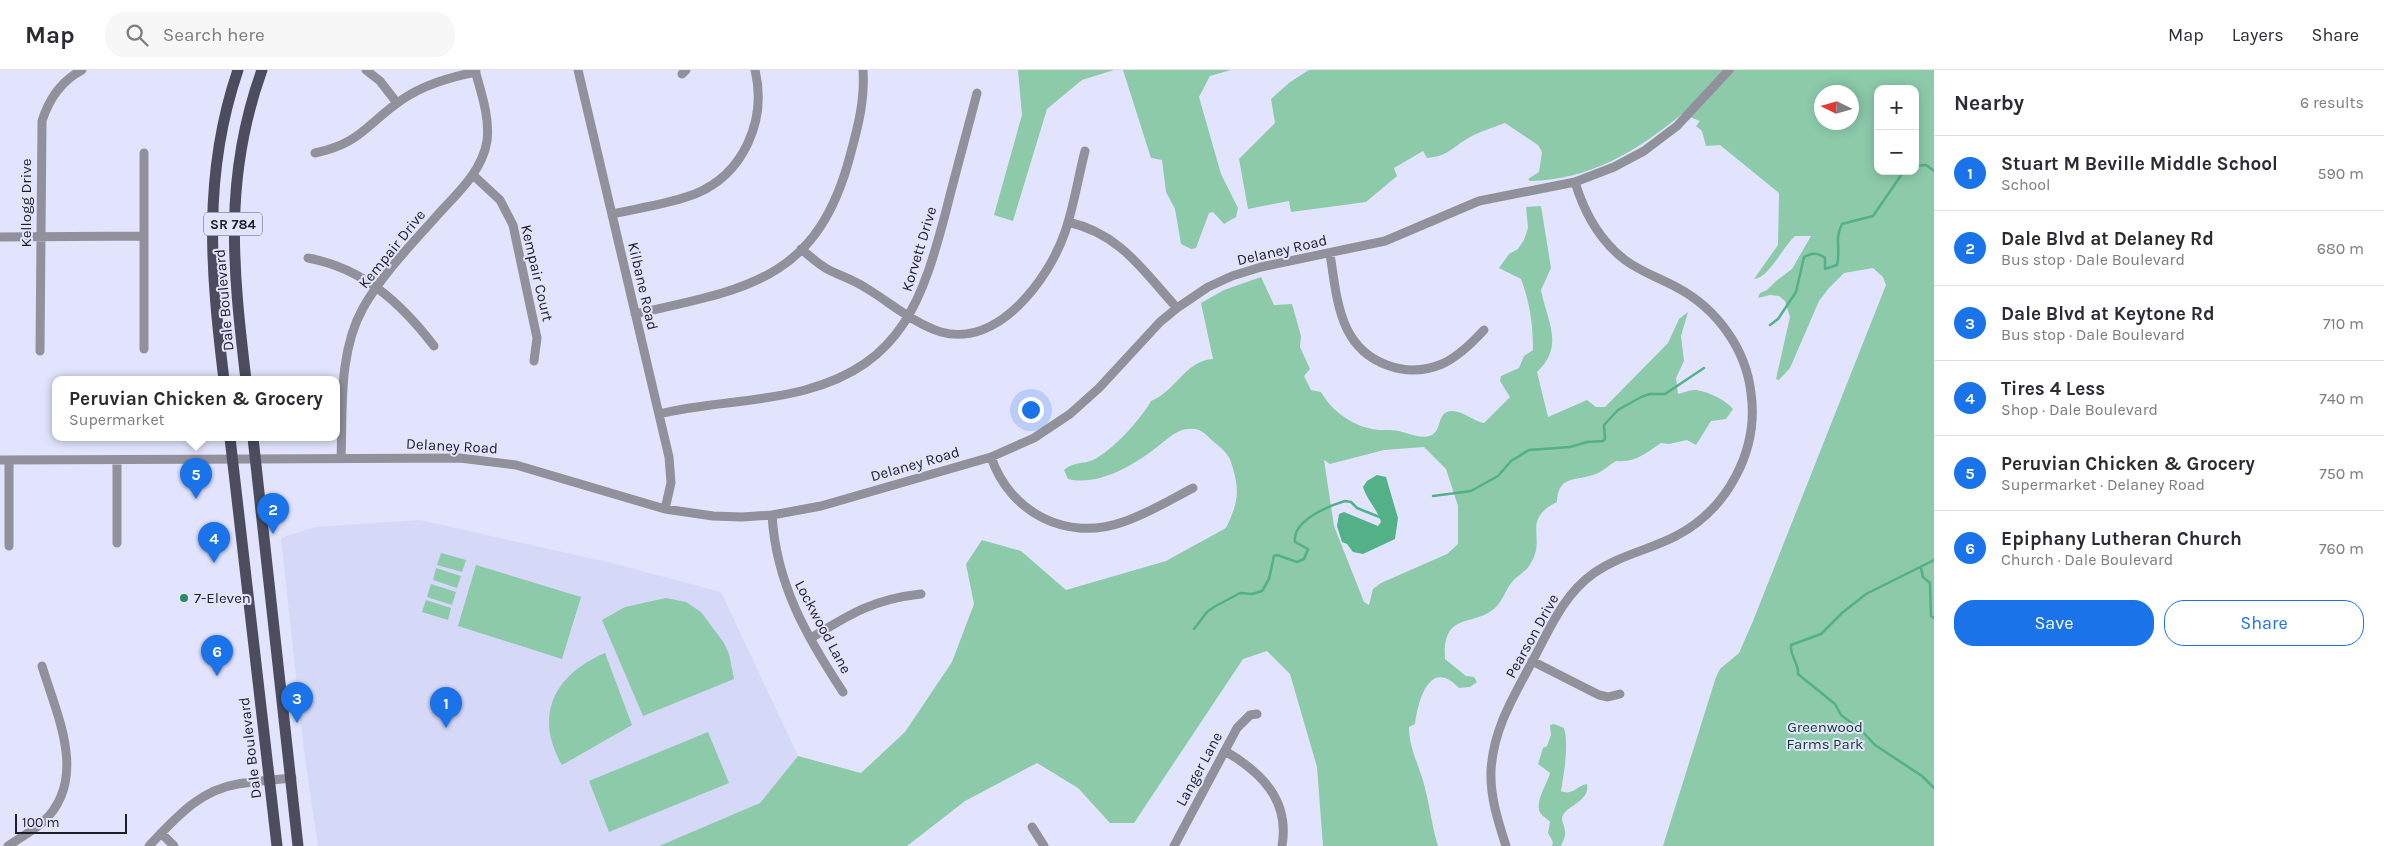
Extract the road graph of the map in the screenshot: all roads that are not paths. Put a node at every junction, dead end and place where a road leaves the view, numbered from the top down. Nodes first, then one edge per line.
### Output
1 (82, 70) edge
2 (238, 70) edge
3 (262, 70) edge
4 (366, 70) edge
5 (578, 70) edge
6 (754, 70) edge
7 (863, 70) edge
8 (1729, 70) edge
9 (475, 71) edge
10 (977, 93) dead end
11 (397, 102) junction
12 (1085, 151) dead end
13 (144, 153) dead end
14 (315, 153) dead end
15 (473, 175) junction
16 (1576, 182) junction
17 (612, 214) junction
18 (1068, 222) junction
19 (144, 236) junction
20 (0, 237) edge
21 (40, 237) junction
22 (802, 249) junction
23 (1330, 254) junction
24 (308, 258) dead end
25 (377, 287) junction
26 (1177, 308) junction
27 (635, 314) junction
28 (910, 316) junction
29 (1484, 330) dead end
30 (434, 346) dead end
31 (144, 349) dead end
32 (40, 351) dead end
33 (534, 361) dead end
34 (224, 376) edge
35 (246, 376) edge
36 (659, 414) junction
37 (230, 441) edge
38 (253, 441) edge
39 (991, 457) junction
40 (255, 458) junction
41 (341, 458) junction
42 (233, 459) junction
43 (5, 460) edge
44 (116, 460) junction
45 (1192, 488) dead end
46 (665, 509) junction
47 (772, 515) junction
48 (117, 544) dead end
49 (9, 546) dead end
50 (921, 594) dead end
51 (811, 638) junction
52 (1532, 662) junction
53 (42, 666) dead end
54 (843, 692) dead end
55 (1620, 694) dead end
56 (1257, 714) dead end
57 (1225, 751) junction
58 (292, 778) junction
59 (269, 781) junction
60 (1032, 827) dead end
61 (162, 833) junction
62 (8, 846) edge
63 (148, 846) edge
64 (174, 846) edge
65 (277, 846) edge
66 (298, 846) edge
67 (1044, 846) edge
68 (1174, 846) edge
69 (1282, 846) edge
70 (1506, 846) edge

1 - 21 street, Kellogg Drive
2 - 34 main road, Dale Boulevard / SR 784
3 - 35 main road, Dale Boulevard / SR 784
4 - 11 street
5 - 17 street, Kilbane Road
6 - 17 street
7 - 22 street
8 - 16 street, Delaney Road
9 - 11 street
9 - 15 street, Kempair Drive
10 - 28 street, Korvett Drive
11 - 14 street
12 - 18 street
13 - 19 street
15 - 25 street, Kempair Drive
15 - 33 street, Kempair Court
16 - 23 street, Delaney Road
16 - 52 street, Pearson Drive
17 - 27 street, Kilbane Road
18 - 26 street
18 - 28 street
19 - 21 street
19 - 31 street
20 - 21 street
21 - 32 street, Kellogg Drive
22 - 27 street
22 - 28 street
23 - 26 street, Delaney Road
23 - 29 street
24 - 25 street
25 - 30 street
25 - 41 street, Kempair Drive
26 - 39 street, Delaney Road
27 - 36 street, Kilbane Road
28 - 36 street, Korvett Drive
36 - 46 street, Kilbane Road
37 - 42 main road, Dale Boulevard
38 - 40 main road
39 - 45 street
39 - 47 street, Delaney Road
40 - 41 street, Delaney Road
40 - 42 street, Delaney Road
40 - 58 main road
41 - 46 street, Delaney Road
42 - 44 street, Delaney Road
42 - 59 main road, Dale Boulevard
43 - 44 street, Delaney Road
43 - 49 street
44 - 48 street
46 - 47 street, Delaney Road
47 - 51 street, Lockwood Lane
50 - 51 street
51 - 54 street, Lockwood Lane
52 - 55 street
52 - 70 street, Pearson Drive
53 - 62 street
56 - 57 street, Langer Lane
57 - 68 street, Langer Lane
57 - 69 street
58 - 59 street
58 - 66 main road
59 - 61 street
59 - 65 main road, Dale Boulevard
60 - 67 street
61 - 63 street
61 - 64 street

